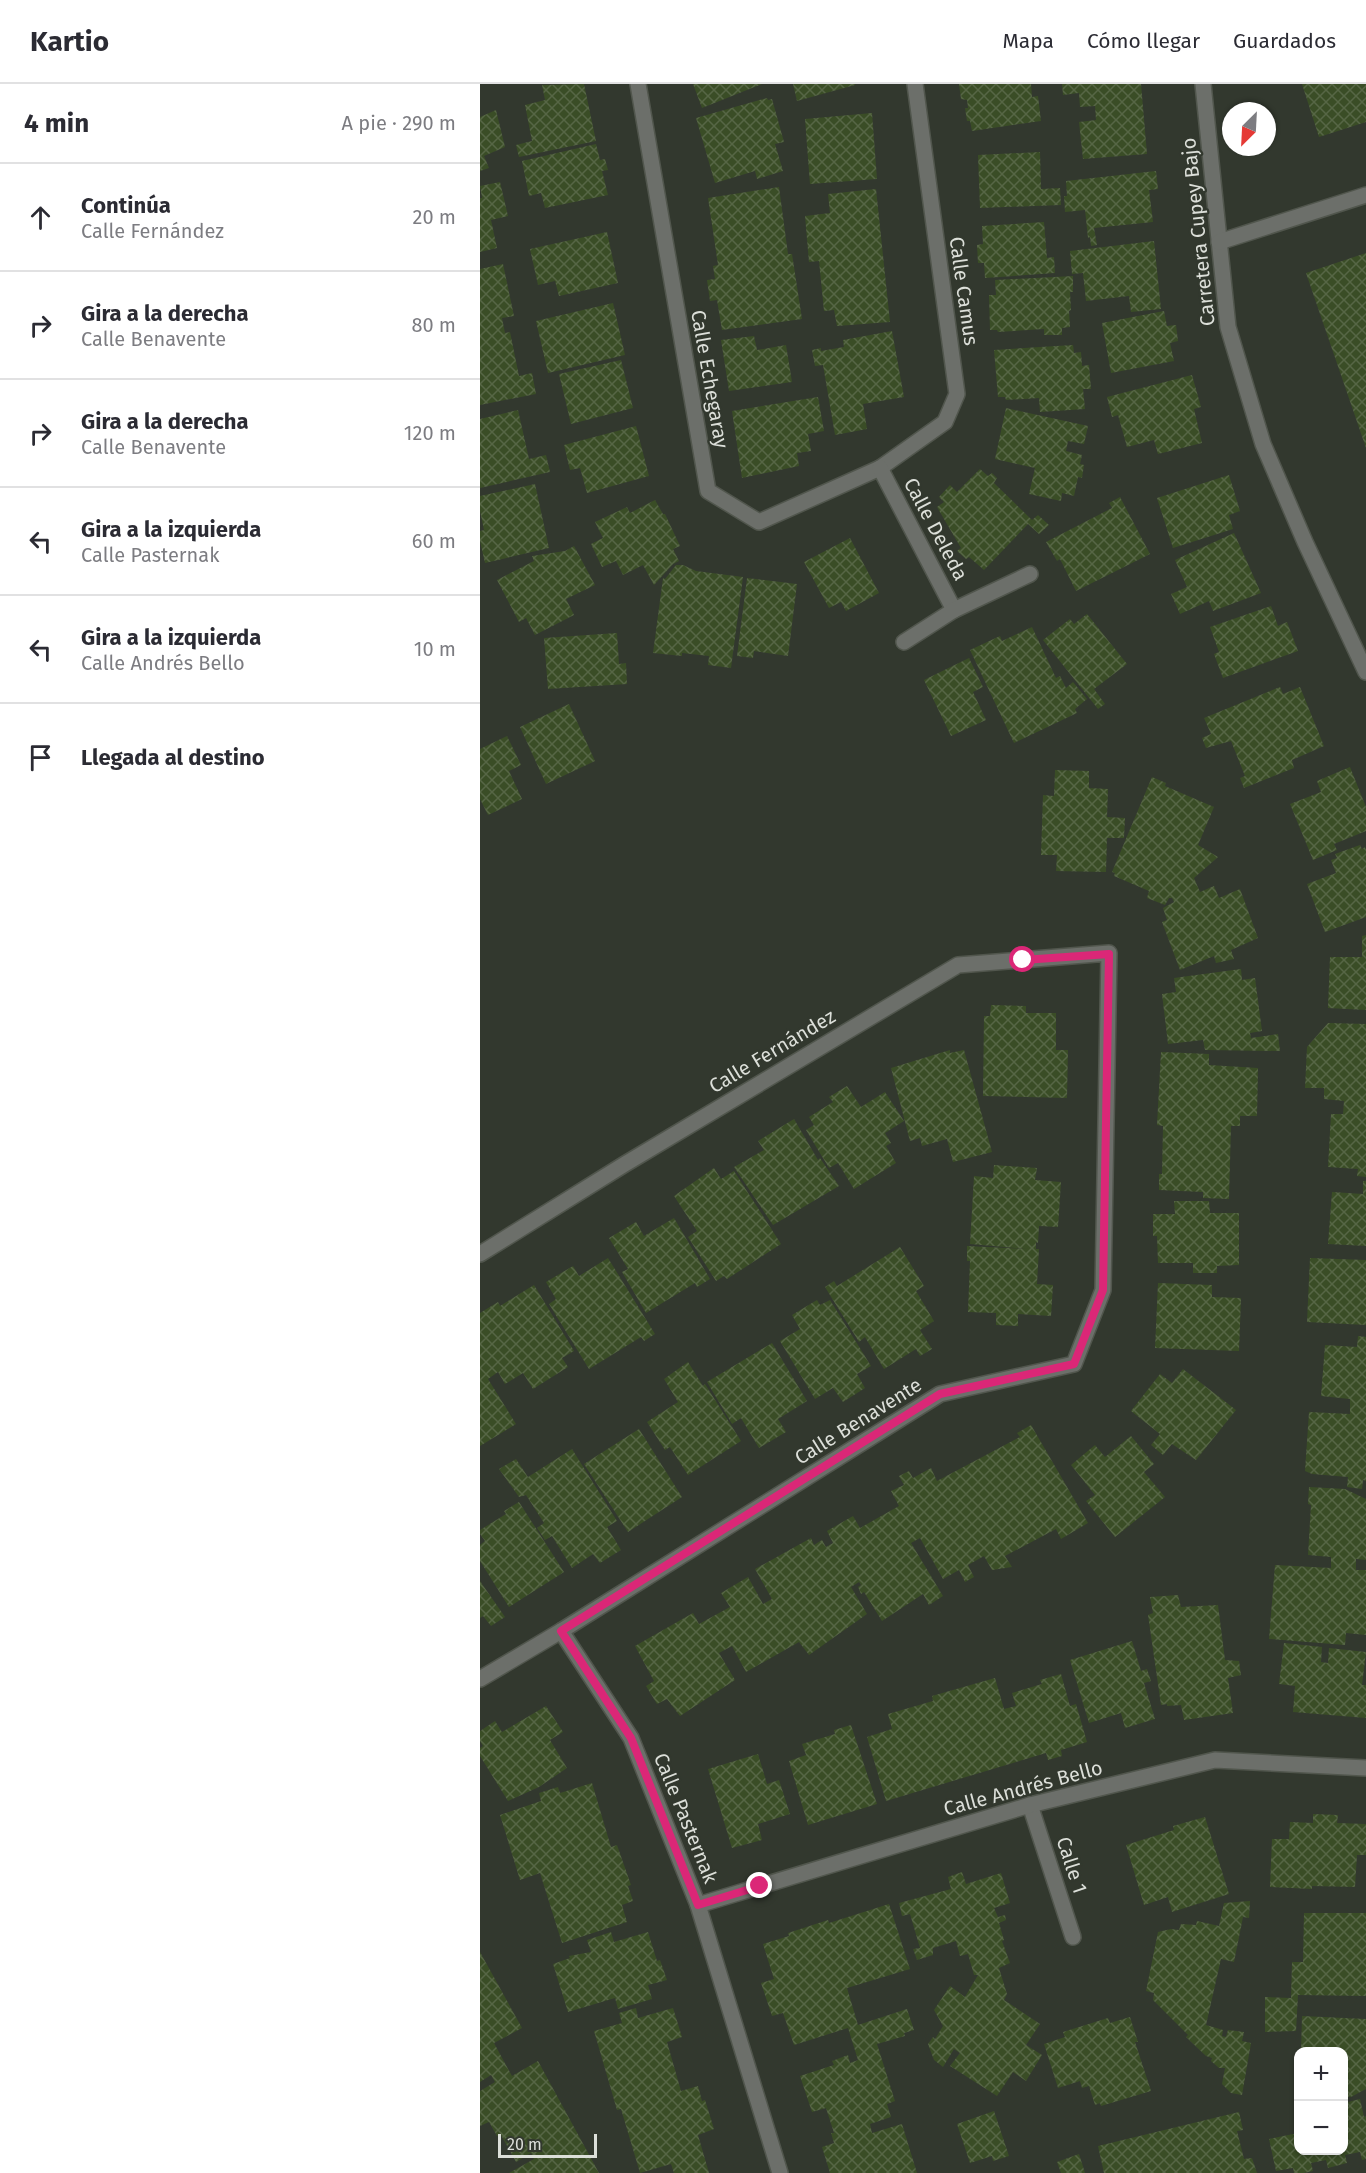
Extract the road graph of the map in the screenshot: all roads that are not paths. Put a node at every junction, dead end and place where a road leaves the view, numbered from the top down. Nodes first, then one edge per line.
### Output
1 (638, 84) edge
2 (915, 84) edge
3 (1203, 84) edge
4 (1366, 195) edge
5 (1219, 242) junction
6 (880, 468) junction
7 (1030, 574) dead end
8 (954, 610) junction
9 (904, 642) dead end
10 (1366, 672) edge
11 (1109, 954) joint
12 (480, 1254) edge
13 (561, 1631) junction
14 (480, 1679) edge
15 (1366, 1768) edge
16 (1030, 1805) junction
17 (698, 1905) junction
18 (1073, 1937) dead end
19 (780, 2173) edge

1 - 6 street, Calle Echegaray
2 - 6 street, Calle Camus
3 - 5 street, Carretera Cupey Bajo
4 - 5 street
5 - 10 street, Carretera Cupey Bajo
6 - 8 street, Calle Deleda
7 - 8 street
8 - 9 street
11 - 12 street, Calle Fernández
11 - 13 street, Calle Benavente
13 - 14 street, Calle Benavente
13 - 17 street, Calle Pasternak
15 - 16 street, Calle Andrés Bello
16 - 17 street, Calle Andrés Bello
16 - 18 street, Calle 1
17 - 19 street, Calle Pasternak

